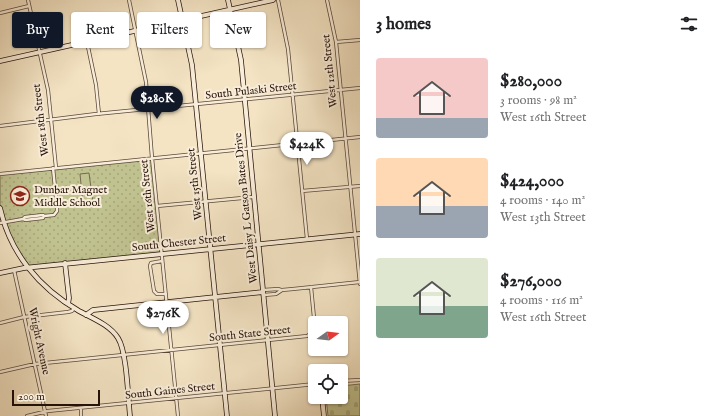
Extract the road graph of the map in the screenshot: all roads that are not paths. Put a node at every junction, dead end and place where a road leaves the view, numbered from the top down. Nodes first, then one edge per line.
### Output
1 (28, 0) edge
2 (129, 0) edge
3 (178, 0) edge
4 (228, 0) edge
5 (273, 0) edge
6 (278, 0) edge
7 (327, 0) edge
8 (29, 6) junction
9 (230, 10) junction
10 (180, 12) edge
11 (0, 13) edge
12 (202, 16) edge
13 (136, 31) junction
14 (129, 33) edge
15 (360, 40) edge
16 (336, 42) junction
17 (71, 46) edge
18 (88, 48) edge
19 (188, 48) edge
20 (40, 53) junction
21 (0, 61) edge
22 (360, 88) edge
23 (340, 90) junction
24 (292, 94) junction
25 (244, 100) junction
26 (196, 105) junction
27 (149, 109) junction
28 (99, 114) junction
29 (51, 119) junction
30 (0, 126) edge
31 (360, 137) edge
32 (345, 138) junction
33 (297, 144) junction
34 (249, 148) junction
35 (200, 153) junction
36 (152, 158) junction
37 (54, 168) junction
38 (0, 174) edge
39 (360, 186) edge
40 (350, 187) junction
41 (302, 191) junction
42 (254, 196) junction
43 (205, 201) junction
44 (157, 206) junction
45 (0, 208) edge
46 (2, 222) edge
47 (354, 234) junction
48 (360, 234) edge
49 (306, 239) junction
50 (258, 244) junction
51 (210, 249) junction
52 (162, 254) junction
53 (162, 261) junction
54 (65, 263) junction
55 (28, 267) junction
56 (14, 269) junction
57 (0, 272) edge
58 (360, 283) edge
59 (311, 287) junction
60 (263, 292) junction
61 (166, 294) junction
62 (215, 297) junction
63 (167, 302) junction
64 (68, 304) junction
65 (74, 308) junction
66 (86, 315) junction
67 (24, 317) junction
68 (0, 323) edge
69 (268, 340) junction
70 (220, 345) junction
71 (172, 350) junction
72 (124, 355) junction
73 (35, 364) junction
74 (0, 372) edge
75 (360, 380) edge
76 (348, 381) edge
77 (308, 385) edge
78 (273, 388) junction
79 (225, 393) junction
80 (177, 398) junction
81 (128, 404) junction
82 (323, 404) edge
83 (81, 409) junction
84 (46, 412) junction
85 (27, 416) edge
86 (46, 416) edge
87 (81, 416) edge
88 (130, 416) edge
89 (178, 416) edge
90 (227, 416) edge
91 (275, 416) edge
92 (324, 416) edge

1 - 8 street, West 18th Street
2 - 13 street, West 16th Street
3 - 10 street, West 15th Street
4 - 9 street, West Daisy L Gatson Bates Drive
5 - 9 street
6 - 24 street
7 - 16 street, West 12th Street
8 - 11 street
8 - 20 street, West 18th Street
9 - 12 street
9 - 25 street, West Daisy L Gatson Bates Drive
13 - 14 street
13 - 27 street, West 16th Street
15 - 16 street
16 - 23 street, West 12th Street
17 - 20 street
18 - 28 street
19 - 26 street, West 15th Street
20 - 21 street
20 - 29 street, West 18th Street
22 - 23 street, South Pulaski Street
23 - 24 street, South Pulaski Street
23 - 32 street, West 12th Street
24 - 25 street, South Pulaski Street
24 - 33 street
25 - 26 street, South Pulaski Street
25 - 34 street, West Daisy L Gatson Bates Drive
26 - 27 street, South Pulaski Street
26 - 35 street, West 15th Street
27 - 28 street, South Pulaski Street
27 - 36 street, West 16th Street
28 - 29 street, South Pulaski Street
29 - 30 street, South Pulaski Street
29 - 37 street, West 18th Street
31 - 32 street
32 - 33 street
32 - 40 street, West 12th Street
33 - 34 street
33 - 41 street
34 - 35 street
34 - 42 street, West Daisy L Gatson Bates Drive
35 - 36 street
35 - 43 street, West 15th Street
36 - 37 street
36 - 44 street, West 16th Street
37 - 38 street
37 - 46 street, West 18th Street
39 - 40 street
40 - 41 street
40 - 47 street, West 12th Street
41 - 49 street
42 - 43 street
42 - 50 street, West Daisy L Gatson Bates Drive
43 - 44 street
43 - 51 street, West 15th Street
44 - 52 street, West 16th Street
45 - 46 street
46 - 55 street
47 - 48 street, South Chester Street
47 - 49 street, South Chester Street
47 - 58 street, West 12th Street
49 - 50 street, South Chester Street
50 - 51 street, South Chester Street
50 - 60 street, West Daisy L Gatson Bates Drive
51 - 52 street, South Chester Street
51 - 62 street, West 15th Street
52 - 53 street, West 16th Street
52 - 54 street, South Chester Street
53 - 61 street, West 16th Street
53 - 61 street
54 - 55 street, South Chester Street
54 - 64 street
55 - 56 street, South Chester Street
55 - 64 street
56 - 57 street, South Chester Street
56 - 67 street, Wright Avenue
58 - 59 street
59 - 60 street
59 - 69 street, South State Street
60 - 62 street
60 - 69 street, West Daisy L Gatson Bates Drive
61 - 63 street, West 16th Street
62 - 63 street
62 - 70 street, West 15th Street
63 - 66 street
63 - 71 street, West 16th Street
64 - 65 street
65 - 66 street
65 - 67 street
66 - 72 street
67 - 68 street
67 - 73 street, Wright Avenue
69 - 70 street, South State Street
69 - 78 street, West Daisy L Gatson Bates Drive
70 - 71 street, South State Street
70 - 79 street, West 15th Street
71 - 72 street, South State Street
71 - 80 street, West 16th Street
72 - 73 street, South State Street
72 - 81 street
73 - 74 street, South State Street
73 - 84 street, Wright Avenue
75 - 76 street
77 - 78 street, South Gaines Street
78 - 79 street, South Gaines Street
78 - 91 street, West Daisy L Gatson Bates Drive
79 - 80 street, South Gaines Street
79 - 90 street, West 15th Street
80 - 81 street, South Gaines Street
80 - 89 street, West 16th Street
81 - 83 street, South Gaines Street
81 - 88 street
82 - 92 street
83 - 84 street, South Gaines Street
83 - 87 street
84 - 85 street, South Gaines Street
84 - 86 street, Wright Avenue

